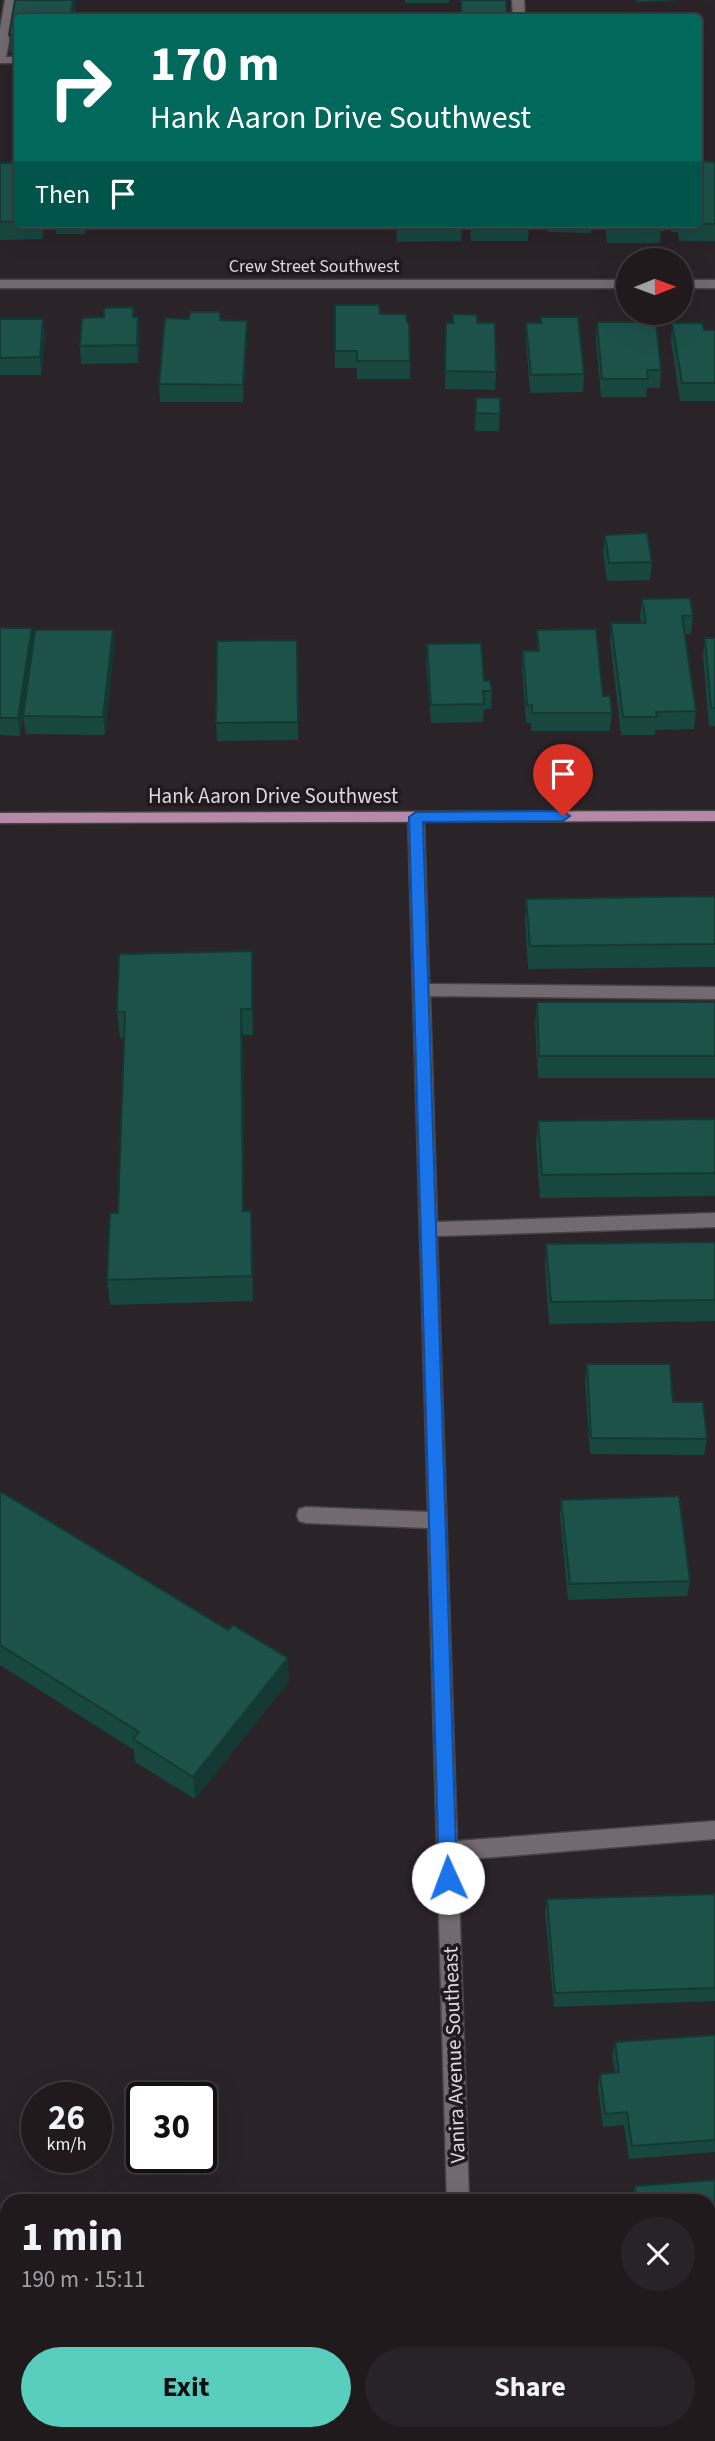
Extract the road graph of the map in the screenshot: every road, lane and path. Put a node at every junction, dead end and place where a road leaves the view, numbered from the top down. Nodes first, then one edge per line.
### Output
1 (11, 0) edge
2 (14, 60) edge
3 (0, 284) edge
4 (616, 284) edge
5 (693, 284) edge
6 (715, 284) edge
7 (715, 816) edge
8 (416, 817) junction
9 (0, 818) edge
10 (422, 990) junction
11 (715, 993) edge
12 (715, 1220) edge
13 (429, 1229) junction
14 (306, 1514) dead end
15 (437, 1520) junction
16 (715, 1830) edge
17 (447, 1851) junction
18 (458, 2194) edge

1 - 2 street
3 - 4 street, Crew Street Southwest
5 - 6 street
7 - 8 main road, Hank Aaron Drive Southwest
8 - 9 main road, Hank Aaron Drive Southwest
8 - 10 street, Vanira Avenue Southeast
10 - 11 street
10 - 13 street, Vanira Avenue Southeast
12 - 13 street
13 - 15 street, Vanira Avenue Southeast
14 - 15 street
15 - 17 street, Vanira Avenue Southeast
16 - 17 street
17 - 18 street, Vanira Avenue Southeast

